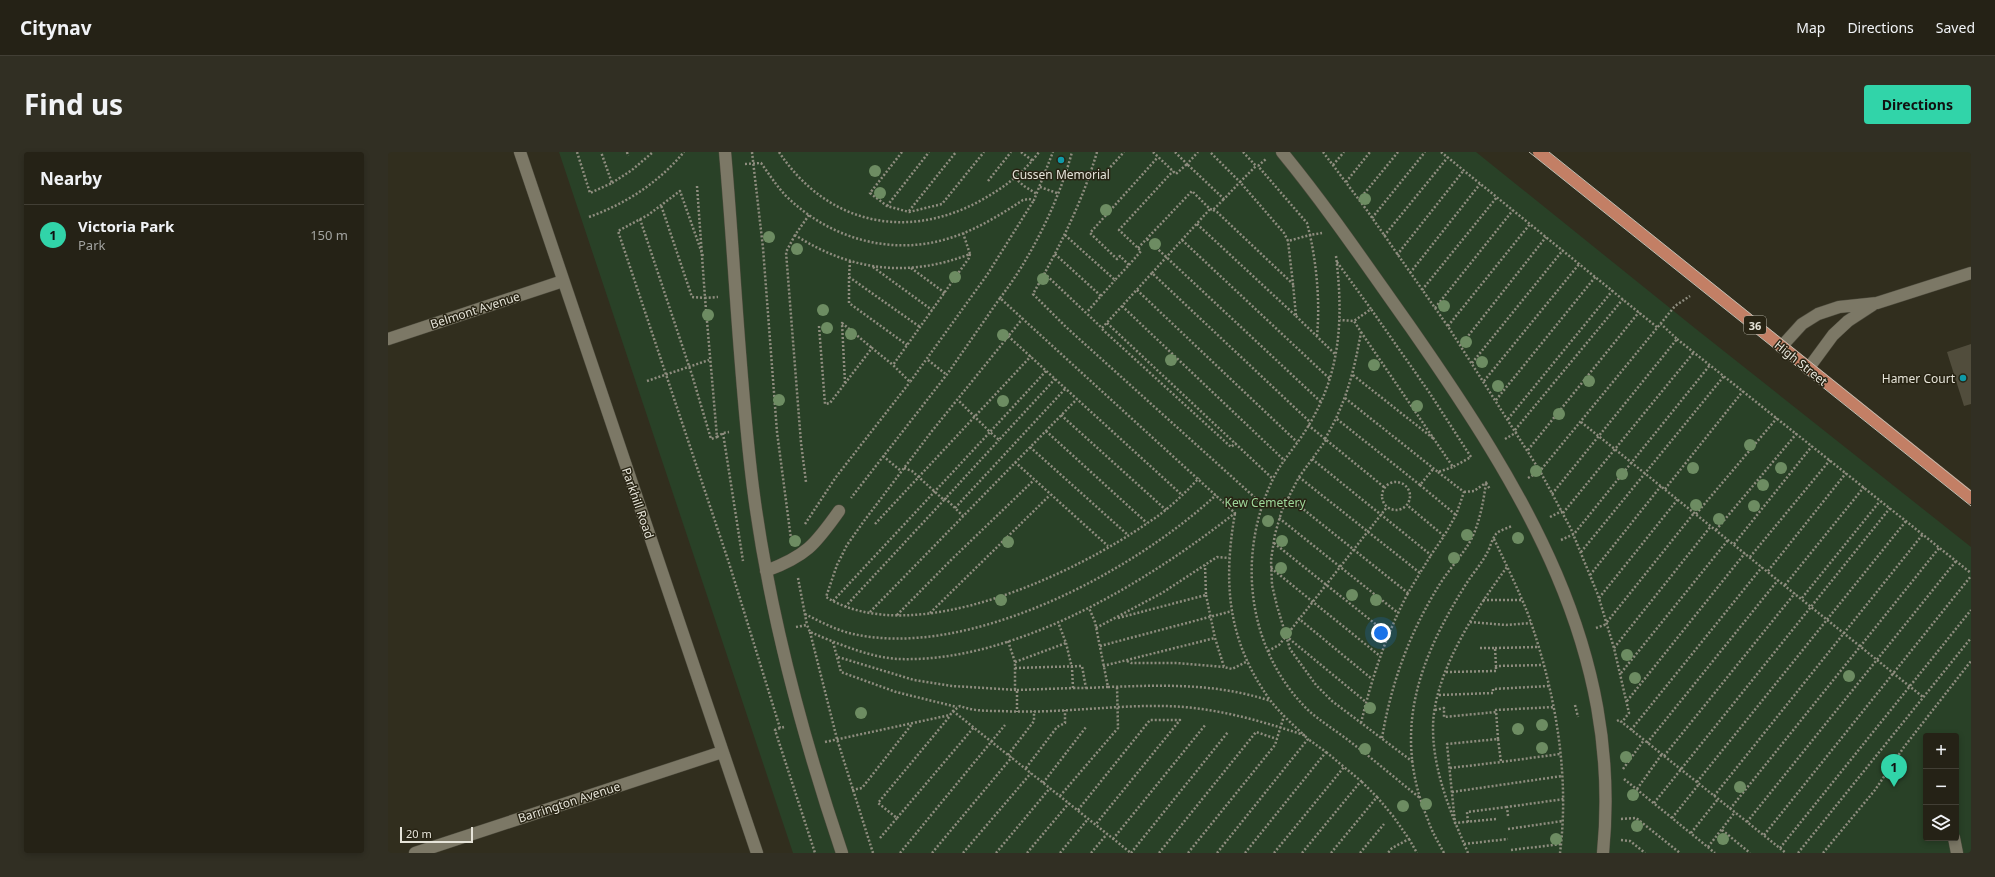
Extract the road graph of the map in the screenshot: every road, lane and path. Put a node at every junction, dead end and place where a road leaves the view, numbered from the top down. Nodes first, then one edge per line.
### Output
1 (520, 152) edge
2 (577, 152) edge
3 (601, 152) edge
4 (627, 152) edge
5 (653, 152) edge
6 (684, 152) edge
7 (725, 152) edge
8 (752, 152) edge
9 (779, 152) edge
10 (902, 152) edge
11 (929, 152) edge
12 (956, 152) edge
13 (984, 152) edge
14 (1011, 152) edge
15 (1021, 152) edge
16 (1039, 152) edge
17 (1054, 152) edge
18 (1072, 152) edge
19 (1097, 152) edge
20 (1124, 152) edge
21 (1152, 152) edge
22 (1175, 152) edge
23 (1198, 152) edge
24 (1210, 152) edge
25 (1243, 152) edge
26 (1282, 152) edge
27 (1323, 152) edge
28 (1344, 152) edge
29 (1370, 152) edge
30 (1398, 152) edge
31 (1425, 152) edge
32 (1441, 152) edge
33 (1539, 152) edge
34 (628, 156) dead end
35 (1158, 157) junction
36 (1448, 157) junction
37 (1032, 161) junction
38 (754, 163) junction
39 (1187, 164) junction
40 (1333, 165) junction
41 (726, 166) junction
42 (1258, 166) dead end
43 (1464, 170) junction
44 (1173, 172) junction
45 (1105, 173) dead end
46 (1015, 178) junction
47 (988, 182) dead end
48 (1240, 182) junction
49 (1346, 182) junction
50 (612, 183) junction
51 (1480, 184) junction
52 (697, 186) dead end
53 (1040, 186) junction
54 (1057, 193) junction
55 (1036, 194) junction
56 (1496, 197) junction
57 (1224, 199) junction
58 (1034, 200) junction
59 (1359, 200) junction
60 (661, 205) junction
61 (887, 206) junction
62 (1212, 209) junction
63 (1513, 210) junction
64 (909, 212) junction
65 (809, 215) junction
66 (590, 217) dead end
67 (1372, 218) junction
68 (640, 219) junction
69 (1197, 224) junction
70 (1530, 224) junction
71 (963, 233) junction
72 (795, 235) junction
73 (1065, 235) junction
74 (1310, 236) junction
75 (1384, 236) junction
76 (1546, 237) junction
77 (1147, 239) junction
78 (1182, 240) junction
79 (1288, 241) junction
80 (1138, 248) junction
81 (1335, 250) dead end
82 (1563, 250) junction
83 (970, 254) junction
84 (1055, 254) junction
85 (1397, 255) junction
86 (702, 256) junction
87 (1167, 257) junction
88 (850, 261) junction
89 (1337, 262) junction
90 (1580, 263) junction
91 (1129, 265) junction
92 (870, 266) junction
93 (910, 268) junction
94 (1152, 273) junction
95 (1410, 273) junction
96 (1971, 273) edge
97 (1044, 274) junction
98 (1596, 276) junction
99 (849, 277) junction
100 (1115, 280) junction
101 (563, 281) junction
102 (1293, 284) junction
103 (1704, 284) junction
104 (1137, 290) junction
105 (1422, 290) junction
106 (1613, 290) junction
107 (945, 293) junction
108 (737, 296) junction
109 (1101, 296) junction
110 (705, 298) junction
111 (1000, 298) junction
112 (1623, 299) junction
113 (1877, 303) junction
114 (1122, 306) junction
115 (1435, 308) junction
116 (1371, 309) junction
117 (932, 310) junction
118 (1086, 312) junction
119 (1639, 312) junction
120 (1296, 316) junction
121 (1023, 318) junction
122 (1340, 320) junction
123 (1354, 321) junction
124 (1107, 323) junction
125 (1660, 324) junction
126 (819, 326) dead end
127 (1448, 326) junction
128 (920, 327) junction
129 (1102, 328) junction
130 (1658, 328) junction
131 (1361, 332) junction
132 (1008, 336) junction
133 (1317, 336) junction
134 (388, 339) edge
135 (1678, 339) junction
136 (907, 345) junction
137 (1461, 345) junction
138 (1781, 347) junction
139 (872, 348) junction
140 (1694, 352) junction
141 (1336, 355) junction
142 (1031, 356) junction
143 (709, 360) junction
144 (928, 360) junction
145 (1472, 363) junction
146 (893, 364) junction
147 (1710, 365) junction
148 (690, 367) junction
149 (1808, 369) junction
150 (1046, 371) junction
151 (666, 375) junction
152 (947, 375) junction
153 (1353, 375) junction
154 (1724, 376) junction
155 (1055, 379) junction
156 (1330, 379) junction
157 (647, 381) dead end
158 (1484, 381) junction
159 (910, 382) junction
160 (845, 383) junction
161 (1065, 388) junction
162 (1743, 391) junction
163 (1345, 398) junction
164 (1077, 399) junction
165 (958, 400) junction
166 (1496, 400) junction
167 (1321, 402) junction
168 (1061, 414) junction
169 (975, 417) junction
170 (1777, 418) junction
171 (1337, 419) junction
172 (1508, 419) junction
173 (1581, 422) junction
174 (1309, 424) junction
175 (1515, 430) junction
176 (1046, 431) junction
177 (990, 432) junction
178 (722, 433) dead end
179 (1797, 433) junction
180 (1599, 436) junction
181 (1326, 439) junction
182 (999, 440) junction
183 (1298, 442) junction
184 (1437, 442) junction
185 (1236, 443) junction
186 (1812, 446) junction
187 (1030, 447) junction
188 (1615, 449) junction
189 (1528, 450) junction
190 (883, 456) junction
191 (1312, 459) junction
192 (1830, 460) junction
193 (1285, 461) junction
194 (1015, 462) junction
195 (1632, 462) junction
196 (1453, 467) junction
197 (904, 468) junction
198 (1434, 468) junction
199 (901, 471) junction
200 (1540, 471) junction
201 (1438, 472) junction
202 (1504, 472) junction
203 (1645, 473) junction
204 (1846, 473) junction
205 (919, 477) junction
206 (1299, 477) junction
207 (1199, 478) junction
208 (1273, 479) junction
209 (1034, 480) junction
210 (806, 482) dead end
211 (1486, 483) junction
212 (1420, 485) junction
213 (1661, 486) junction
214 (1384, 487) junction
215 (1514, 487) junction
216 (1864, 487) junction
217 (1665, 489) junction
218 (934, 491) junction
219 (1464, 492) junction
220 (1493, 493) dead end
221 (1050, 494) junction
222 (1552, 494) junction
223 (1182, 495) junction
224 (1216, 495) junction
225 (1288, 497) junction
226 (1971, 498) edge
227 (945, 499) junction
228 (1678, 499) junction
229 (1880, 501) junction
230 (1262, 505) junction
231 (1407, 505) junction
232 (1387, 507) junction
233 (955, 508) junction
234 (1890, 508) junction
235 (1166, 510) junction
236 (839, 511) joint
237 (1235, 513) junction
238 (1563, 513) junction
239 (1695, 513) junction
240 (1381, 514) junction
241 (1456, 515) junction
242 (963, 516) junction
243 (1531, 517) junction
244 (1279, 518) junction
245 (1508, 519) dead end
246 (1906, 521) junction
247 (1147, 523) junction
248 (875, 524) dead end
249 (1512, 526) junction
250 (1711, 526) junction
251 (803, 529) dead end
252 (1716, 530) junction
253 (1368, 531) junction
254 (1515, 532) dead end
255 (1574, 534) junction
256 (1923, 534) junction
257 (1128, 535) junction
258 (1444, 536) junction
259 (1494, 539) junction
260 (1728, 540) junction
261 (1273, 543) junction
262 (1734, 544) junction
263 (1108, 547) junction
264 (1939, 548) junction
265 (1353, 549) junction
266 (1581, 552) junction
267 (1745, 553) junction
268 (1431, 555) junction
269 (1750, 557) junction
270 (1229, 558) junction
271 (794, 560) junction
272 (743, 561) dead end
273 (1956, 562) junction
274 (1205, 565) junction
275 (1339, 566) junction
276 (1271, 567) junction
277 (1507, 567) junction
278 (1762, 567) junction
279 (766, 571) junction
280 (1768, 572) junction
281 (1420, 573) junction
282 (1971, 574) edge
283 (1590, 575) junction
284 (1778, 580) junction
285 (1325, 584) junction
286 (1785, 585) junction
287 (1408, 593) junction
288 (1795, 593) junction
289 (1206, 595) junction
290 (1599, 598) junction
291 (1802, 598) junction
292 (1483, 600) junction
293 (1522, 600) junction
294 (832, 601) junction
295 (1311, 602) junction
296 (1811, 606) junction
297 (845, 607) junction
298 (1089, 608) junction
299 (1971, 610) edge
300 (1232, 611) junction
301 (870, 613) junction
302 (930, 613) junction
303 (1398, 613) junction
304 (805, 614) junction
305 (897, 615) junction
306 (1210, 616) junction
307 (1298, 618) junction
308 (1114, 619) junction
309 (1828, 620) junction
310 (1058, 622) junction
311 (1470, 622) junction
312 (1607, 622) junction
313 (1531, 623) junction
314 (807, 624) junction
315 (1096, 628) junction
316 (779, 632) junction
317 (810, 632) junction
318 (1844, 633) junction
319 (1388, 634) junction
320 (1286, 636) junction
321 (1215, 638) junction
322 (1971, 638) edge
323 (1008, 641) junction
324 (833, 642) junction
325 (1066, 643) junction
326 (1100, 646) junction
327 (1861, 646) junction
328 (1538, 647) junction
329 (1480, 648) dead end
330 (1495, 648) junction
331 (1614, 648) junction
332 (1268, 651) junction
333 (1380, 656) junction
334 (838, 657) junction
335 (1878, 660) junction
336 (1126, 661) junction
337 (1248, 661) junction
338 (1971, 661) edge
339 (1015, 662) junction
340 (1543, 665) junction
341 (1104, 666) junction
342 (1496, 666) junction
343 (1071, 667) junction
344 (1224, 667) junction
345 (1015, 668) junction
346 (1446, 672) junction
347 (1894, 673) junction
348 (1621, 674) junction
349 (1372, 679) junction
350 (1118, 686) junction
351 (1549, 686) junction
352 (1910, 686) junction
353 (1108, 687) junction
354 (1072, 688) junction
355 (1086, 688) junction
356 (1016, 690) junction
357 (1438, 695) junction
358 (1923, 697) junction
359 (1574, 698) dead end
360 (1271, 701) junction
361 (1366, 702) junction
362 (1627, 702) junction
363 (957, 707) junction
364 (1554, 707) junction
365 (1118, 708) junction
366 (1065, 710) junction
367 (1435, 710) junction
368 (953, 711) junction
369 (1034, 711) junction
370 (1017, 712) junction
371 (1496, 712) junction
372 (950, 716) junction
373 (1284, 716) junction
374 (1578, 719) dead end
375 (802, 722) junction
376 (1622, 722) junction
377 (1361, 723) junction
378 (913, 724) junction
379 (1206, 724) dead end
380 (1600, 724) junction
381 (1005, 725) dead end
382 (974, 727) junction
383 (1086, 727) dead end
384 (1280, 727) junction
385 (780, 728) junction
386 (1631, 730) junction
387 (1228, 732) dead end
388 (1304, 735) junction
389 (1382, 738) junction
390 (1498, 738) junction
391 (1277, 739) junction
392 (1308, 739) junction
393 (837, 740) junction
394 (1644, 740) junction
395 (992, 741) junction
396 (1647, 743) junction
397 (808, 747) junction
398 (722, 752) junction
399 (1326, 752) junction
400 (1560, 754) junction
401 (1008, 755) junction
402 (1663, 755) junction
403 (1012, 757) junction
404 (1413, 762) junction
405 (1501, 762) junction
406 (1344, 767) junction
407 (1026, 768) junction
408 (1450, 768) junction
409 (1681, 769) junction
410 (1620, 772) dead end
411 (1031, 773) junction
412 (1562, 776) junction
413 (1605, 779) junction
414 (1361, 781) junction
415 (1043, 783) junction
416 (1698, 783) junction
417 (1050, 788) junction
418 (1637, 789) junction
419 (852, 790) junction
420 (1452, 792) junction
421 (1060, 796) junction
422 (1714, 796) junction
423 (1377, 797) junction
424 (1420, 798) junction
425 (1564, 799) junction
426 (1718, 799) junction
427 (1069, 803) junction
428 (1654, 803) junction
429 (1507, 808) junction
430 (1730, 809) junction
431 (1078, 810) junction
432 (1736, 812) junction
433 (1508, 816) dead end
434 (897, 818) junction
435 (1672, 818) junction
436 (1088, 819) junction
437 (1496, 819) dead end
438 (1617, 820) dead end
439 (1564, 821) junction
440 (1468, 822) junction
441 (1746, 822) junction
442 (1455, 823) junction
443 (1096, 824) junction
444 (1384, 824) dead end
445 (1508, 828) dead end
446 (1722, 830) junction
447 (1691, 833) junction
448 (1107, 834) junction
449 (1764, 835) junction
450 (880, 838) dead end
451 (1113, 838) junction
452 (1409, 839) junction
453 (1508, 839) dead end
454 (1616, 840) dead end
455 (1955, 841) edge
456 (1464, 844) junction
457 (1561, 844) junction
458 (1708, 847) junction
459 (1780, 848) junction
460 (1126, 849) junction
461 (1511, 850) dead end
462 (415, 853) edge
463 (756, 853) edge
464 (816, 853) edge
465 (842, 853) edge
466 (873, 853) edge
467 (900, 853) edge
468 (932, 853) edge
469 (963, 853) edge
470 (996, 853) edge
471 (1027, 853) edge
472 (1060, 853) edge
473 (1091, 853) edge
474 (1123, 853) edge
475 (1131, 853) edge
476 (1159, 853) edge
477 (1188, 853) edge
478 (1217, 853) edge
479 (1245, 853) edge
480 (1274, 853) edge
481 (1302, 853) edge
482 (1331, 853) edge
483 (1360, 853) edge
484 (1388, 853) edge
485 (1417, 853) edge
486 (1444, 853) edge
487 (1468, 853) edge
488 (1560, 853) edge
489 (1603, 853) edge
490 (1645, 853) edge
491 (1680, 853) edge
492 (1715, 853) edge
493 (1750, 853) edge
494 (1786, 853) edge
495 (1798, 853) edge
496 (1823, 853) edge
497 (1957, 853) edge

1 - 101 street, Parkhill Road
2 - 50 path
3 - 50 path
4 - 34 path
5 - 50 path
6 - 66 path
7 - 41 street
8 - 38 path
9 - 46 path
10 - 61 path
11 - 61 path
12 - 64 path
13 - 64 path
14 - 47 path
15 - 37 path
16 - 37 path
17 - 53 path
18 - 54 path
19 - 73 path
20 - 45 path
21 - 35 path
22 - 39 path
23 - 39 path
24 - 48 path
25 - 48 path
26 - 202 street
27 - 40 path
28 - 40 path
29 - 49 path
30 - 59 path
31 - 67 path
32 - 36 path
33 - 103 main road, High Street / 36
35 - 44 path
35 - 91 path
36 - 43 path
36 - 75 path
37 - 46 path
38 - 41 path
38 - 65 path
38 - 271 path
39 - 44 path
39 - 57 path
40 - 49 path
41 - 108 street
42 - 74 path
43 - 51 path
43 - 85 path
44 - 80 path
46 - 55 path
48 - 57 path
48 - 79 path
49 - 59 path
51 - 56 path
51 - 95 path
52 - 86 path
53 - 54 path
53 - 55 path
54 - 111 path
55 - 58 path
56 - 63 path
56 - 105 path
57 - 62 path
58 - 71 path
58 - 144 path
59 - 67 path
60 - 68 path
60 - 86 path
60 - 110 path
61 - 64 path
62 - 69 path
62 - 77 path
62 - 102 path
63 - 70 path
63 - 115 path
65 - 71 path
65 - 72 path
67 - 75 path
68 - 148 path
68 - 151 path
69 - 78 path
69 - 120 path
70 - 76 path
70 - 127 path
71 - 83 path
72 - 88 path
72 - 210 path
73 - 84 path
73 - 100 path
74 - 79 path
74 - 133 path
75 - 85 path
76 - 82 path
76 - 137 path
77 - 80 path
77 - 87 path
78 - 87 path
78 - 156 path
79 - 102 path
80 - 91 path
81 - 89 path
82 - 90 path
82 - 145 path
83 - 93 path
83 - 107 path
84 - 97 path
84 - 109 path
85 - 95 path
86 - 110 path
87 - 94 path
87 - 167 path
88 - 92 path
88 - 99 path
89 - 116 path
89 - 122 path
90 - 98 path
90 - 158 path
91 - 100 path
92 - 93 path
92 - 117 path
93 - 107 path
94 - 104 path
94 - 174 path
95 - 105 path
96 - 113 street
97 - 118 path
97 - 230 path
98 - 106 path
98 - 166 path
99 - 128 path
99 - 136 path
100 - 109 path
101 - 134 street, Belmont Avenue
101 - 398 street, Parkhill Road
102 - 120 path
103 - 125 path
103 - 138 main road, High Street / 36
104 - 114 path
104 - 183 path
105 - 115 path
106 - 112 path
106 - 172 path
107 - 117 path
108 - 110 path
108 - 279 street
109 - 118 path
110 - 143 path
111 - 121 path
111 - 152 path
112 - 119 path
112 - 175 path
113 - 138 street
113 - 149 street
114 - 124 path
114 - 193 path
115 - 127 path
116 - 123 path
116 - 196 path
117 - 128 path
118 - 129 path
119 - 130 path
119 - 189 path
120 - 133 path
121 - 132 path
121 - 207 path
122 - 123 path
122 - 141 path
123 - 131 path
124 - 129 path
124 - 185 path
125 - 130 path
125 - 135 path
126 - 160 path
127 - 137 path
128 - 136 path
129 - 185 path
130 - 173 path
131 - 153 path
131 - 184 path
132 - 142 path
132 - 165 path
133 - 141 path
135 - 140 path
135 - 180 path
136 - 146 path
137 - 145 path
138 - 149 main road, High Street / 36
139 - 146 path
139 - 160 path
139 - 160 path
140 - 147 path
140 - 188 path
141 - 156 path
142 - 150 path
142 - 169 path
143 - 148 path
143 - 148 path
144 - 152 path
144 - 159 path
145 - 158 path
146 - 159 path
147 - 154 path
147 - 195 path
148 - 151 path
149 - 226 main road, High Street / 36
150 - 155 path
150 - 177 path
151 - 157 path
151 - 385 path
152 - 190 path
153 - 163 path
153 - 184 path
154 - 162 path
154 - 203 path
155 - 161 path
155 - 182 path
156 - 167 path
158 - 166 path
159 - 251 path
161 - 164 path
161 - 233 path
162 - 170 path
162 - 217 path
163 - 171 path
163 - 198 path
164 - 168 path
164 - 223 path
165 - 169 path
165 - 197 path
166 - 172 path
167 - 174 path
168 - 176 path
168 - 235 path
169 - 177 path
169 - 205 path
170 - 179 path
170 - 239 path
171 - 181 path
171 - 212 path
172 - 175 path
173 - 180 path
173 - 200 path
174 - 181 path
174 - 183 path
175 - 189 path
176 - 187 path
176 - 247 path
177 - 182 path
177 - 218 path
178 - 272 path
179 - 186 path
179 - 252 path
180 - 188 path
180 - 222 path
181 - 191 path
181 - 214 path
182 - 227 path
183 - 193 path
184 - 196 path
185 - 208 path
186 - 192 path
186 - 262 path
187 - 194 path
187 - 257 path
188 - 195 path
188 - 238 path
189 - 200 path
190 - 199 path
190 - 236 path
191 - 206 path
191 - 240 path
192 - 204 path
192 - 269 path
193 - 208 path
194 - 209 path
194 - 242 path
195 - 203 path
195 - 255 path
196 - 201 path
197 - 199 path
197 - 205 path
198 - 201 path
198 - 212 path
199 - 294 path
200 - 215 path
200 - 222 path
201 - 219 path
202 - 211 path
202 - 215 street
203 - 213 path
203 - 266 path
204 - 216 path
204 - 280 path
205 - 218 path
205 - 248 path
206 - 225 path
206 - 253 path
207 - 223 path
207 - 224 path
208 - 230 path
209 - 221 path
209 - 305 path
211 - 219 path
211 - 220 path
211 - 389 path
212 - 241 path
213 - 217 path
213 - 283 path
214 - 231 path
214 - 232 path
215 - 243 street
216 - 229 path
216 - 286 path
217 - 228 path
218 - 227 path
218 - 294 path
219 - 241 path
221 - 263 path
221 - 302 path
222 - 238 path
223 - 235 path
224 - 237 path
224 - 304 path
225 - 244 path
225 - 265 path
227 - 233 path
227 - 297 path
228 - 239 path
228 - 290 path
229 - 234 path
229 - 291 path
230 - 332 path
231 - 232 path
231 - 258 path
232 - 240 path
233 - 242 path
234 - 246 path
234 - 296 path
235 - 247 path
236 - 271 street
237 - 270 path
237 - 298 path
238 - 255 path
239 - 250 path
239 - 312 path
240 - 253 path
240 - 268 path
241 - 258 path
242 - 301 path
243 - 249 path
243 - 380 street
244 - 261 path
244 - 275 path
245 - 249 path
246 - 256 path
246 - 309 path
247 - 257 path
249 - 254 path
249 - 259 path
250 - 252 path
250 - 331 path
252 - 260 path
253 - 265 path
253 - 281 path
255 - 266 path
256 - 264 path
256 - 318 path
257 - 263 path
258 - 268 path
259 - 277 path
259 - 404 path
260 - 262 path
260 - 348 path
261 - 276 path
261 - 285 path
262 - 267 path
263 - 302 path
264 - 273 path
264 - 327 path
265 - 275 path
265 - 287 path
266 - 283 path
267 - 269 path
267 - 362 path
268 - 281 path
269 - 278 path
270 - 274 path
270 - 300 path
271 - 279 street
271 - 304 path
273 - 282 path
273 - 335 path
274 - 289 path
274 - 308 path
275 - 285 path
275 - 303 path
276 - 295 path
276 - 320 path
277 - 292 path
277 - 293 path
278 - 280 path
278 - 386 path
279 - 316 street
280 - 284 path
281 - 287 path
282 - 347 path
283 - 290 path
284 - 286 path
284 - 396 path
285 - 295 path
285 - 319 path
286 - 288 path
287 - 303 path
288 - 291 path
288 - 402 path
289 - 306 path
289 - 308 path
290 - 312 path
291 - 296 path
292 - 293 path
292 - 311 path
293 - 313 path
294 - 297 path
295 - 307 path
295 - 333 path
296 - 309 path
296 - 409 path
297 - 301 path
298 - 310 path
298 - 315 path
299 - 352 path
300 - 306 path
300 - 337 path
301 - 305 path
302 - 305 path
303 - 319 path
304 - 314 path
306 - 321 path
306 - 326 path
307 - 320 path
307 - 349 path
308 - 315 path
309 - 318 path
309 - 416 path
310 - 323 path
310 - 325 path
311 - 313 path
311 - 346 path
312 - 331 path
313 - 328 path
314 - 316 path
314 - 317 path
315 - 326 path
316 - 375 street
317 - 324 path
317 - 393 path
318 - 327 path
318 - 422 path
319 - 333 path
320 - 332 path
320 - 361 path
320 - 377 path
321 - 336 path
321 - 344 path
322 - 358 path
323 - 324 path
323 - 339 path
324 - 334 path
325 - 339 path
325 - 343 path
326 - 341 path
327 - 335 path
327 - 430 path
328 - 330 path
328 - 340 path
329 - 330 path
330 - 342 path
331 - 348 path
332 - 424 path
333 - 349 path
334 - 356 path
334 - 363 path
335 - 347 path
335 - 441 path
336 - 341 path
336 - 344 path
337 - 344 path
337 - 360 path
338 - 496 path
339 - 345 path
340 - 342 path
340 - 351 path
341 - 353 path
342 - 346 path
343 - 345 path
343 - 354 path
343 - 355 path
345 - 356 path
346 - 357 path
347 - 352 path
347 - 449 path
348 - 362 path
349 - 361 path
350 - 353 path
350 - 360 path
350 - 365 path
351 - 357 path
351 - 364 path
352 - 358 path
352 - 459 path
353 - 355 path
354 - 355 path
354 - 356 path
356 - 370 path
357 - 367 path
358 - 495 path
359 - 374 path
360 - 373 path
361 - 377 path
362 - 376 path
363 - 368 path
363 - 370 path
364 - 371 path
364 - 400 path
365 - 366 path
365 - 384 path
365 - 421 path
366 - 369 path
366 - 407 path
367 - 371 path
367 - 442 path
368 - 372 path
368 - 382 path
369 - 370 path
369 - 401 path
371 - 390 path
372 - 378 path
372 - 434 path
373 - 384 path
373 - 388 path
375 - 385 path
375 - 397 street
376 - 380 path
376 - 386 path
377 - 389 path
378 - 393 path
378 - 419 path
379 - 451 path
380 - 413 street
381 - 395 path
382 - 395 path
382 - 434 path
383 - 415 path
384 - 388 path
384 - 391 path
385 - 464 path
386 - 394 path
387 - 475 path
388 - 392 path
389 - 404 path
390 - 405 path
390 - 408 path
391 - 476 path
391 - 477 path
392 - 399 path
392 - 478 path
393 - 397 path
393 - 419 path
394 - 396 path
394 - 410 path
395 - 401 path
395 - 467 path
396 - 402 path
397 - 465 street
398 - 462 street, Barrington Avenue
398 - 463 street, Parkhill Road
399 - 406 path
399 - 479 path
400 - 405 path
400 - 412 path
401 - 403 path
402 - 409 path
402 - 418 path
403 - 407 path
403 - 468 path
404 - 424 path
405 - 408 path
406 - 414 path
406 - 480 path
407 - 411 path
408 - 420 path
409 - 416 path
409 - 428 path
411 - 415 path
411 - 469 path
412 - 420 path
412 - 425 path
413 - 418 path
413 - 489 street
414 - 423 path
414 - 481 path
415 - 417 path
416 - 422 path
416 - 435 path
417 - 421 path
417 - 470 path
418 - 428 path
419 - 466 path
420 - 442 path
421 - 427 path
422 - 426 path
423 - 452 path
423 - 482 path
424 - 486 path
425 - 429 path
425 - 439 path
426 - 430 path
426 - 447 path
427 - 431 path
427 - 471 path
428 - 435 path
429 - 433 path
429 - 440 path
430 - 432 path
431 - 436 path
431 - 443 path
432 - 441 path
432 - 446 path
434 - 450 path
435 - 447 path
436 - 443 path
436 - 472 path
437 - 440 path
438 - 491 path
439 - 445 path
439 - 457 path
440 - 442 path
441 - 449 path
442 - 456 path
443 - 448 path
444 - 483 path
446 - 458 path
446 - 493 path
447 - 458 path
448 - 451 path
448 - 473 path
449 - 459 path
451 - 460 path
452 - 484 path
452 - 485 path
453 - 456 path
454 - 490 path
455 - 497 street
456 - 487 path
457 - 461 path
457 - 488 path
458 - 492 path
459 - 494 path
460 - 474 path
460 - 475 path

